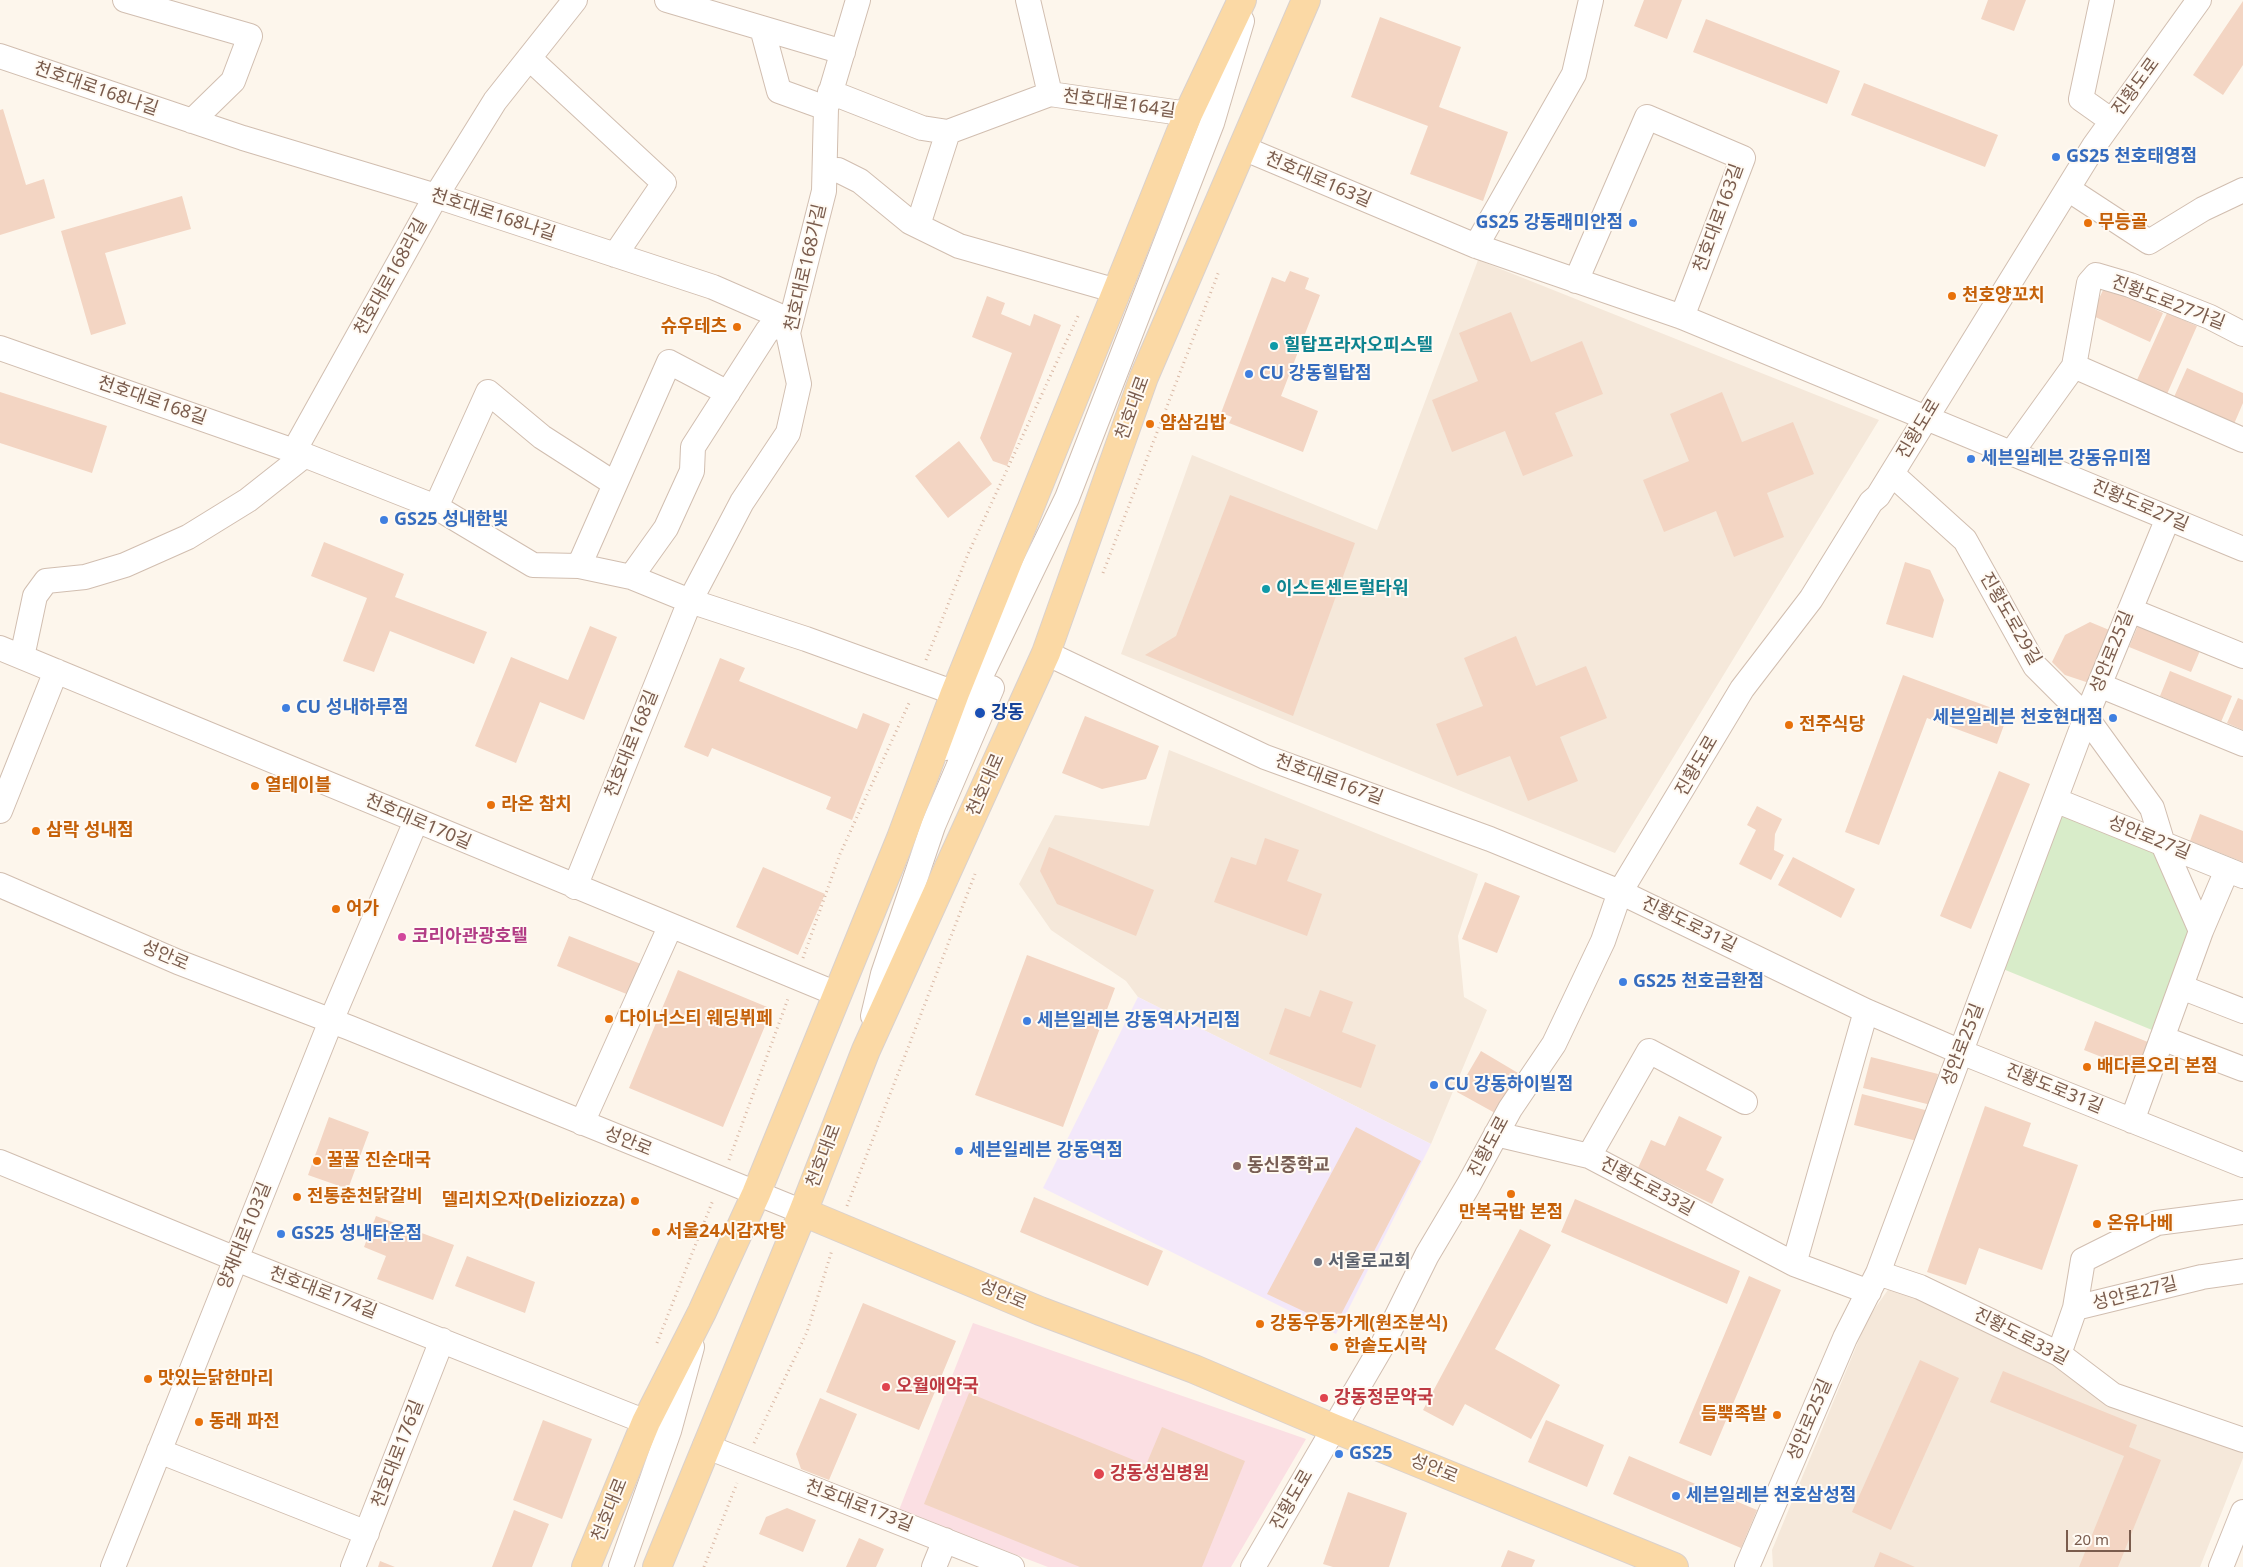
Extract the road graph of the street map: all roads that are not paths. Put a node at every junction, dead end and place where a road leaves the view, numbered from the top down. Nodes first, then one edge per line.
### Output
1 (125, 0) edge
2 (575, 0) edge
3 (667, 0) edge
4 (858, 0) edge
5 (1028, 0) edge
6 (1242, 0) edge
7 (1248, 0) edge
8 (1306, 0) edge
9 (1591, 0) edge
10 (2102, 0) edge
11 (2199, 0) edge
12 (762, 28) junction
13 (843, 52) junction
14 (0, 56) edge
15 (529, 58) junction
16 (1050, 94) junction
17 (828, 100) junction
18 (1188, 114) junction
19 (192, 121) junction
20 (2112, 121) junction
21 (948, 132) junction
22 (1243, 148) junction
23 (825, 172) junction
24 (2068, 189) junction
25 (2243, 190) edge
26 (436, 196) junction
27 (910, 222) junction
28 (1476, 246) junction
29 (615, 255) junction
30 (1576, 281) junction
31 (1105, 287) junction
32 (1682, 317) junction
33 (791, 321) junction
34 (2243, 334) edge
35 (0, 348) edge
36 (2074, 366) junction
37 (1144, 377) junction
38 (728, 393) junction
39 (1927, 417) junction
40 (2243, 440) edge
41 (2012, 452) junction
42 (299, 453) junction
43 (1892, 474) junction
44 (615, 484) junction
45 (436, 507) junction
46 (2168, 518) junction
47 (2243, 550) edge
48 (579, 566) junction
49 (631, 577) junction
50 (690, 601) junction
51 (2130, 610) junction
52 (0, 648) edge
53 (1046, 653) junction
54 (2243, 656) edge
55 (22, 657) junction
56 (56, 671) junction
57 (2099, 686) junction
58 (955, 692) junction
59 (2086, 717) junction
60 (2243, 744) edge
61 (2055, 800) junction
62 (0, 811) edge
63 (416, 821) junction
64 (901, 838) junction
65 (2163, 844) junction
66 (2235, 873) edge
67 (0, 885) edge
68 (575, 887) junction
69 (1620, 892) junction
70 (670, 927) junction
71 (2201, 931) junction
72 (2181, 987) junction
73 (837, 994) junction
74 (1866, 1011) junction
75 (2243, 1012) edge
76 (332, 1022) junction
77 (2162, 1038) junction
78 (866, 1050) junction
79 (1961, 1052) junction
80 (2243, 1069) edge
81 (1745, 1102) dead end
82 (2132, 1121) junction
83 (582, 1124) junction
84 (1496, 1134) junction
85 (1589, 1156) junction
86 (0, 1162) edge
87 (2243, 1165) edge
88 (756, 1194) junction
89 (803, 1212) junction
90 (2243, 1212) edge
91 (236, 1259) junction
92 (1794, 1264) junction
93 (2243, 1271) edge
94 (1873, 1282) junction
95 (2075, 1308) junction
96 (702, 1312) junction
97 (442, 1340) junction
98 (2059, 1354) junction
99 (646, 1422) junction
100 (1333, 1428) junction
101 (2243, 1440) edge
102 (705, 1446) junction
103 (159, 1451) junction
104 (2243, 1512) edge
105 (367, 1533) junction
106 (945, 1540) junction
107 (113, 1567) edge
108 (353, 1567) edge
109 (586, 1567) edge
110 (622, 1567) edge
111 (657, 1567) edge
112 (934, 1567) edge
113 (1012, 1567) edge
114 (1253, 1567) edge
115 (1674, 1567) edge
116 (1747, 1567) edge
117 (2221, 1567) edge

1 - 19 street
2 - 15 street, 천호대로168라길
3 - 12 street
4 - 13 street, 천호대로168가길
5 - 16 street, 천호대로164길
6 - 18 main road, 천호대로
7 - 64 street
8 - 22 main road, 천호대로
9 - 28 street
10 - 20 street
11 - 20 street, 진황도로
12 - 13 street
12 - 17 street, 천호대로164길
13 - 17 street, 천호대로168가길
14 - 19 street, 천호대로168나길
15 - 26 street, 천호대로168라길
15 - 29 street
16 - 18 street, 천호대로164길
16 - 21 street, 천호대로164길
17 - 21 street, 천호대로164길
17 - 23 street, 천호대로168가길
18 - 31 main road, 천호대로
19 - 26 street, 천호대로168나길
20 - 24 street, 진황도로
21 - 27 street
22 - 28 street, 천호대로163길
22 - 37 main road, 천호대로
23 - 27 street
23 - 33 street, 천호대로168가길
24 - 25 street
24 - 39 street, 진황도로
26 - 29 street, 천호대로168나길
26 - 42 street, 천호대로168라길
27 - 31 street
28 - 30 street, 천호대로163길
29 - 33 street, 천호대로168나길
30 - 32 street, 천호대로163길
30 - 32 street, 천호대로163길
31 - 58 main road, 천호대로
32 - 39 street, 천호대로163길
33 - 38 street
33 - 50 street, 천호대로168가길
34 - 36 street, 진황도로27가길
35 - 42 street, 천호대로168길
36 - 40 street
36 - 41 street, 진황도로27가길
37 - 53 main road, 천호대로
37 - 78 street
38 - 44 street
38 - 49 street
39 - 41 street, 진황도로27길
39 - 43 street, 진황도로
41 - 46 street, 진황도로27길
42 - 45 street, 천호대로168길
42 - 55 street
43 - 59 street, 진황도로29길
43 - 69 street, 진황도로
44 - 45 street
44 - 48 street
45 - 48 street, 천호대로168길
46 - 47 street, 진황도로27길
46 - 51 street, 성안로25길
48 - 49 street, 천호대로168길
49 - 50 street, 천호대로168길
50 - 58 street, 천호대로168길
50 - 68 street, 천호대로168길
51 - 54 street
51 - 57 street, 성안로25길
52 - 55 street, 천호대로170길
53 - 69 street, 천호대로167길
53 - 78 main road, 천호대로
55 - 56 street, 천호대로170길
56 - 62 street
56 - 63 street, 천호대로170길
57 - 59 street, 성안로25길
57 - 60 street
58 - 64 main road, 천호대로
59 - 61 street, 성안로25길
59 - 65 street, 진황도로29길
61 - 65 street, 성안로27길
61 - 79 street, 성안로25길
63 - 68 street, 천호대로170길
63 - 76 street
64 - 73 main road, 천호대로
65 - 66 street, 성안로27길
65 - 71 street, 진황도로29길
66 - 71 street
67 - 76 street, 성안로
68 - 70 street, 천호대로170길
69 - 74 street, 진황도로31길
69 - 84 street, 진황도로
70 - 73 street, 천호대로170길
70 - 83 street
71 - 72 street
72 - 75 street
72 - 77 street
73 - 88 main road, 천호대로
74 - 79 street, 진황도로31길
74 - 92 street
76 - 83 street, 성안로
76 - 91 street, 양재대로103길
77 - 80 street
77 - 82 street
78 - 89 main road, 천호대로
79 - 82 street, 진황도로31길
79 - 94 street, 성안로25길
81 - 85 street, 진황도로33길
82 - 87 street, 진황도로31길
83 - 88 street, 성안로
84 - 85 street, 진황도로33길
84 - 100 street, 진황도로
85 - 92 street, 진황도로33길
86 - 91 street, 천호대로174길
88 - 89 street, 성안로
88 - 96 main road, 천호대로
89 - 100 main road, 성안로
89 - 102 main road, 천호대로
90 - 95 street
91 - 97 street, 천호대로174길
91 - 103 street, 양재대로103길
92 - 94 street, 진황도로33길
93 - 95 street, 성안로27길
94 - 98 street, 진황도로33길
94 - 116 street, 성안로25길
95 - 98 street, 성안로27길
96 - 99 main road, 천호대로
96 - 110 street
97 - 99 street, 천호대로174길
97 - 105 street, 천호대로176길
98 - 101 street, 진황도로33길
99 - 109 main road, 천호대로
100 - 114 street, 진황도로
100 - 115 main road, 성안로
102 - 106 street, 천호대로173길
102 - 111 main road, 천호대로
103 - 105 street
103 - 107 street, 양재대로103길
104 - 117 street
105 - 108 street, 천호대로176길
106 - 112 street
106 - 113 street, 천호대로173길

